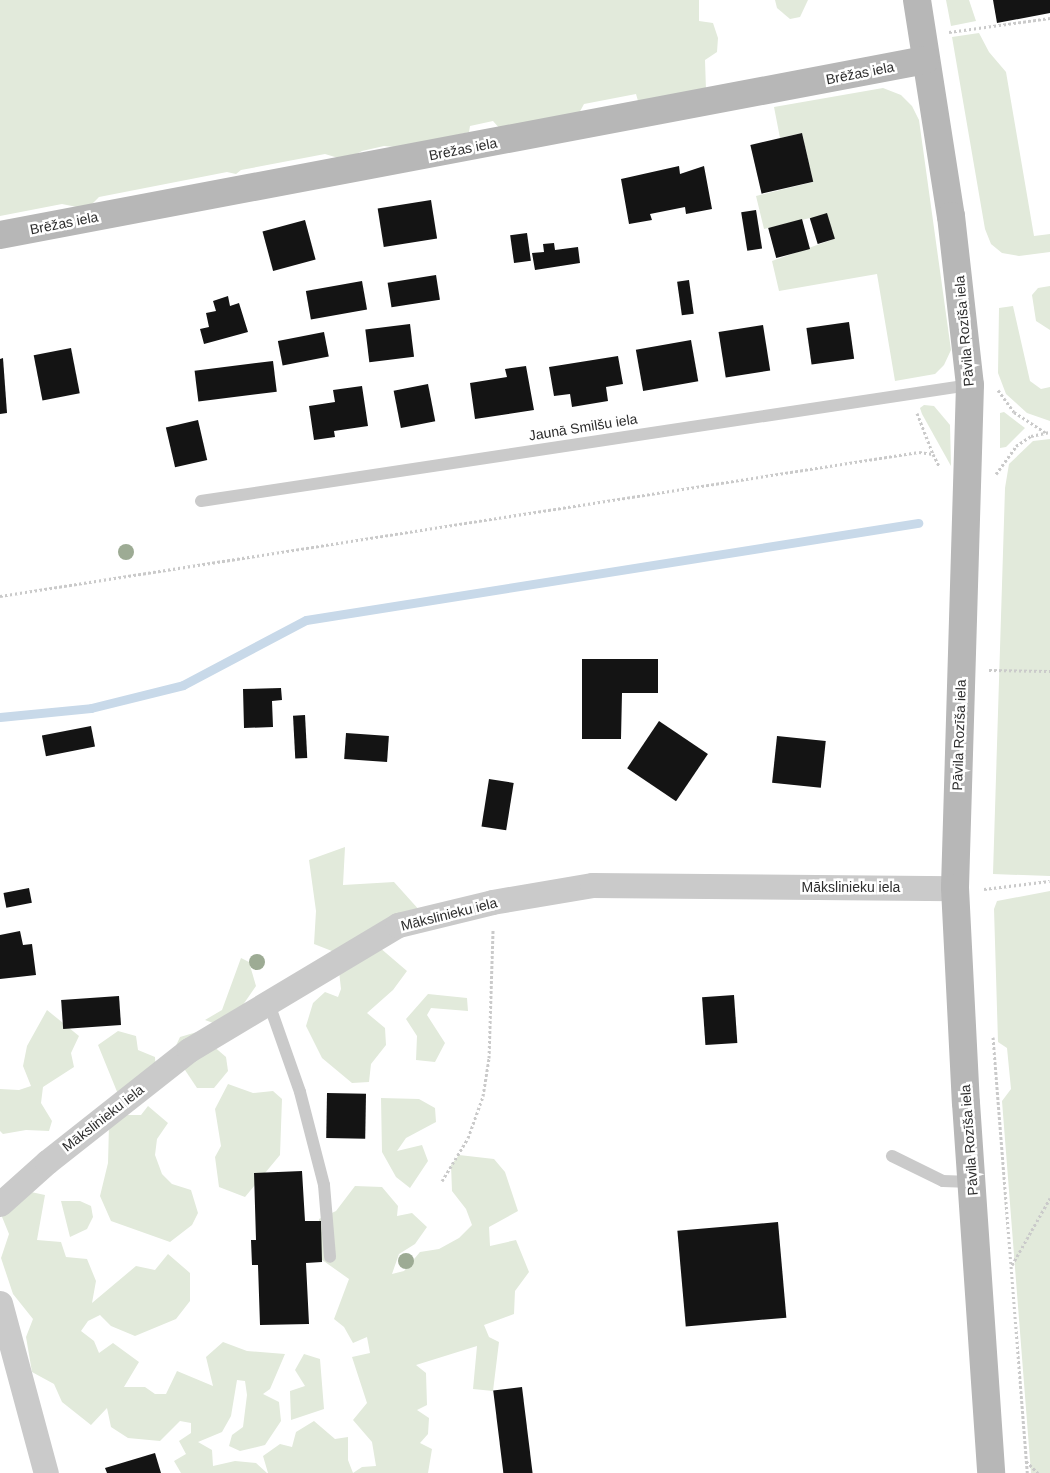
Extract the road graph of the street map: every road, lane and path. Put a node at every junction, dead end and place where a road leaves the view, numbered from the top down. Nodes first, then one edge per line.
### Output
1 (917, 0) edge
2 (1050, 18) edge
3 (943, 33) dead end
4 (925, 60) junction
5 (0, 235) edge
6 (982, 385) junction
7 (910, 394) junction
8 (1048, 432) edge
9 (933, 454) junction
10 (945, 471) dead end
11 (995, 476) dead end
12 (202, 501) dead end
13 (0, 596) edge
14 (961, 668) junction
15 (1050, 671) edge
16 (1050, 881) edge
17 (955, 888) junction
18 (492, 902) junction
19 (268, 1001) junction
20 (993, 1028) dead end
21 (892, 1156) dead end
22 (442, 1181) dead end
23 (971, 1182) junction
24 (1050, 1198) edge
25 (0, 1204) edge
26 (330, 1257) dead end
27 (1011, 1267) junction
28 (0, 1303) edge
29 (1026, 1461) junction
30 (46, 1473) edge
31 (991, 1473) edge
32 (1026, 1473) edge
33 (1038, 1473) edge

1 - 4 main road, Pāvila Rozīša iela
2 - 3 path
4 - 5 main road, Brēžas iela
4 - 6 main road, Pāvila Rozīša iela
6 - 7 lane, Jaunā Smilšu iela
6 - 8 path
6 - 14 main road, Pāvila Rozīša iela
7 - 9 path
7 - 12 lane, Jaunā Smilšu iela
8 - 11 path
9 - 10 path
9 - 13 path
14 - 15 path
14 - 17 main road, Pāvila Rozīša iela
16 - 17 path
17 - 18 street, Mākslinieku iela
17 - 23 main road, Pāvila Rozīša iela
18 - 19 street, Mākslinieku iela
18 - 22 path
19 - 25 street, Mākslinieku iela
19 - 26 lane
20 - 27 path
21 - 23 lane
23 - 31 main road, Pāvila Rozīša iela
24 - 27 path
27 - 29 path
28 - 30 street
29 - 32 path
29 - 33 path

